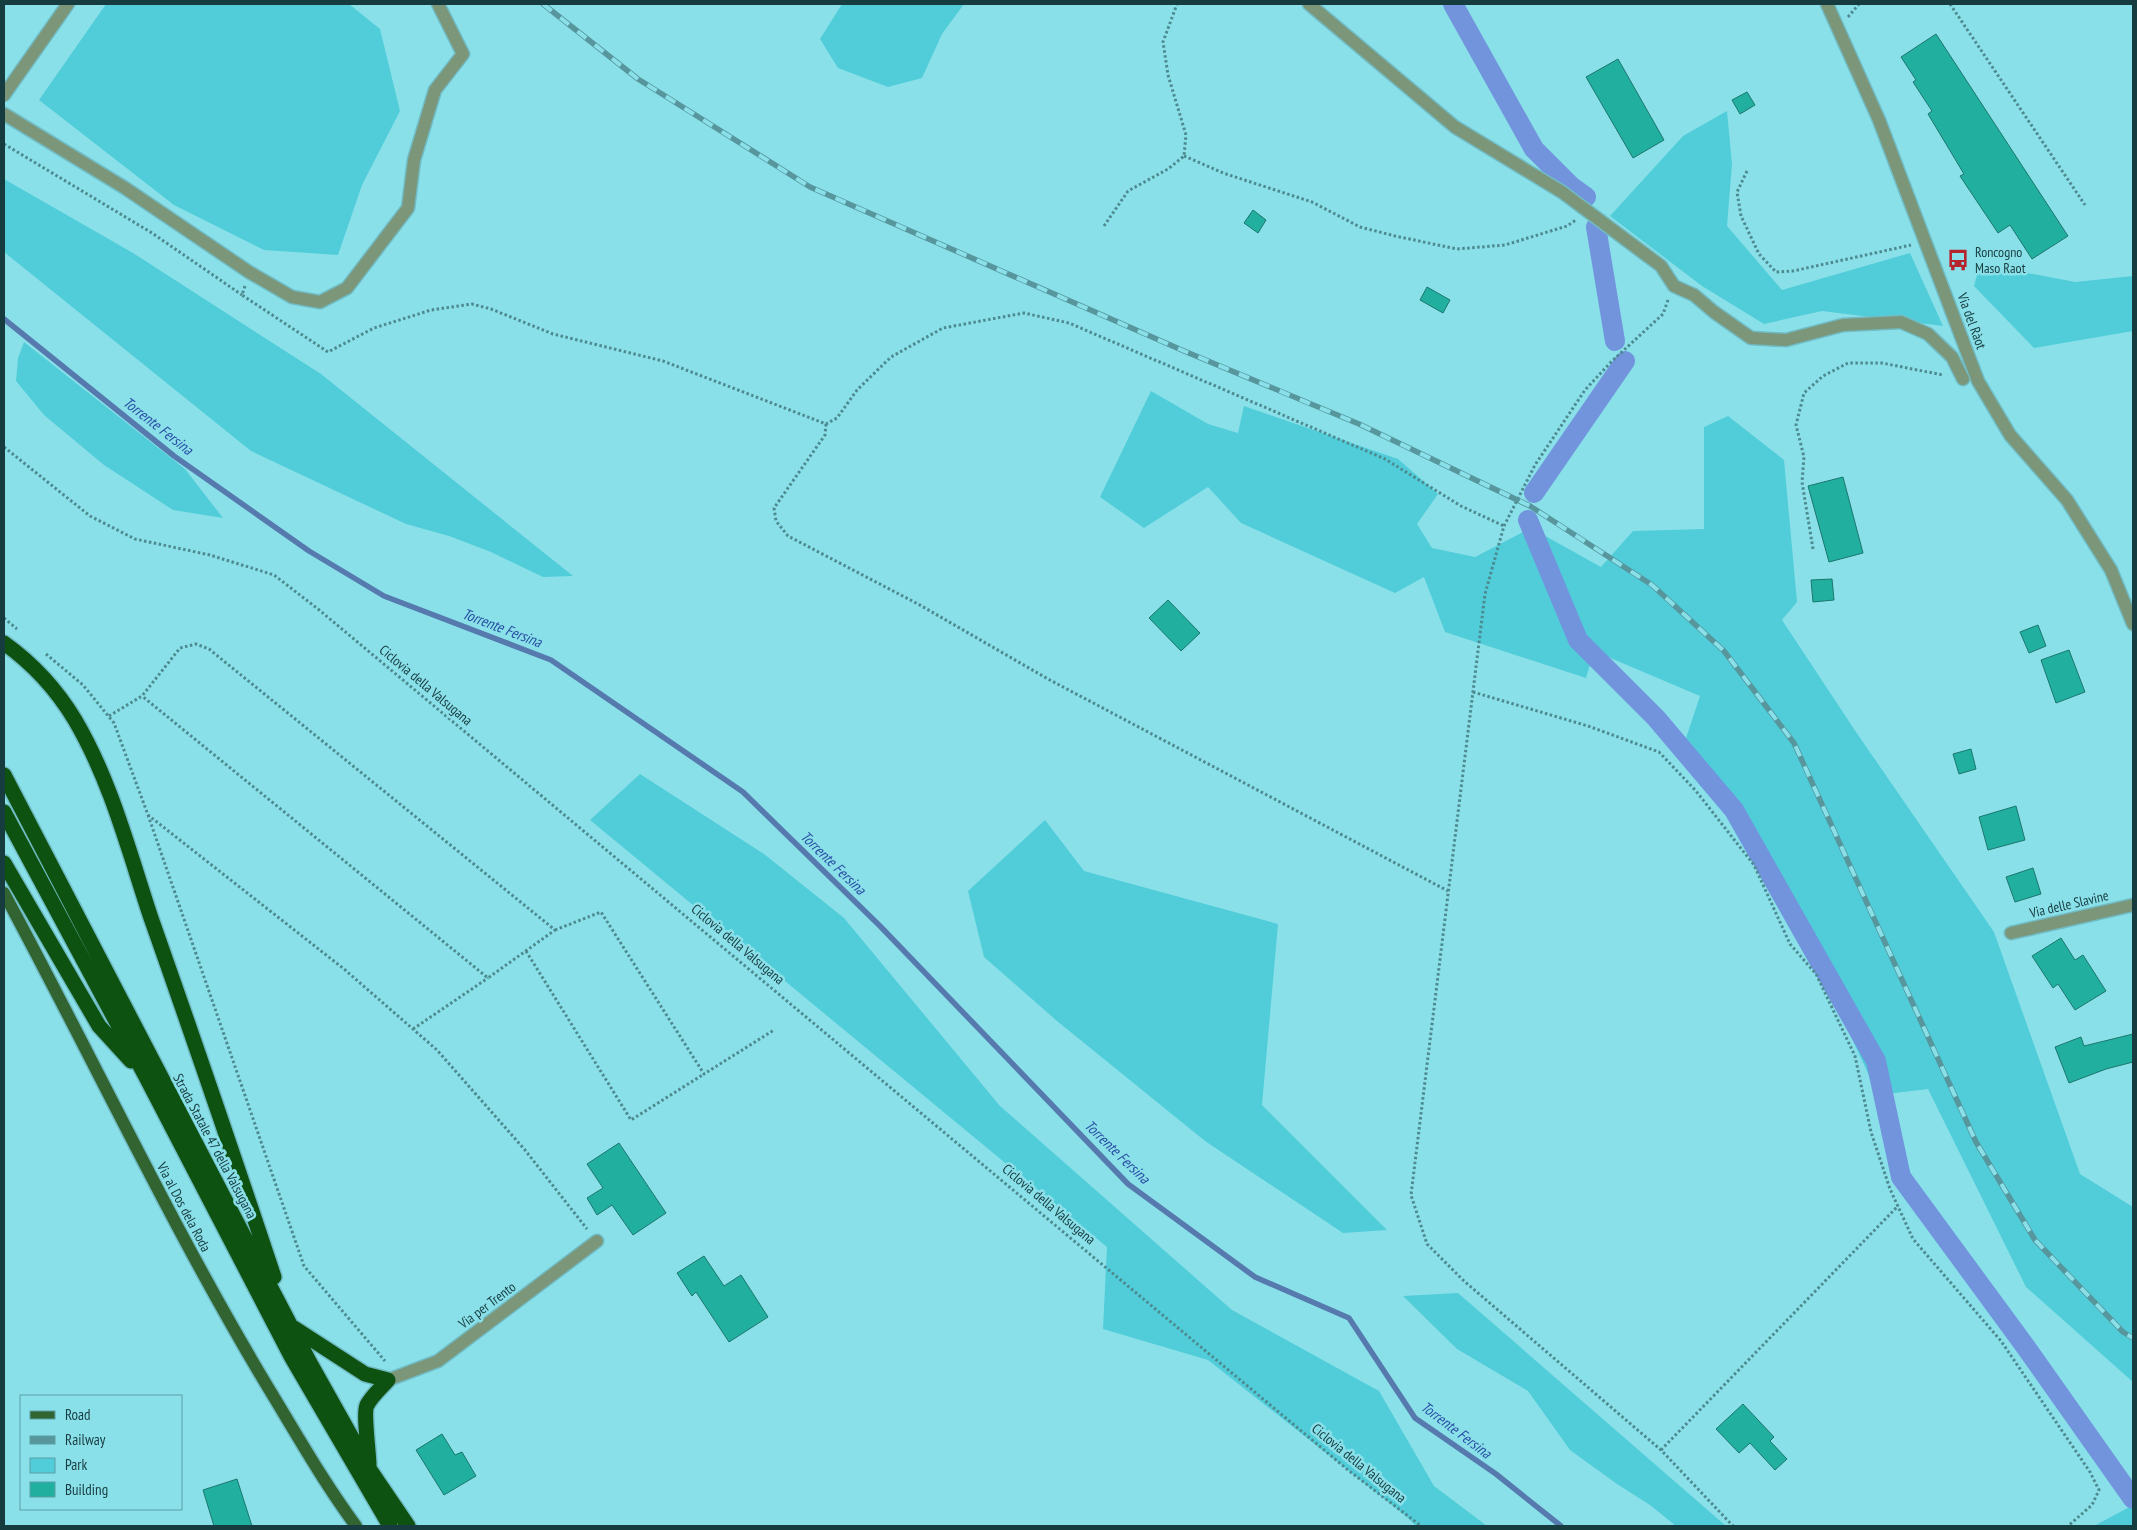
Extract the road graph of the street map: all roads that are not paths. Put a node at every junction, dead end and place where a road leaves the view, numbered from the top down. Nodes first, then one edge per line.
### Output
1 (68, 4) edge
2 (438, 4) edge
3 (1309, 4) edge
4 (1827, 4) edge
5 (4, 95) edge
6 (4, 114) edge
7 (1963, 379) road end
8 (2133, 624) edge
9 (4, 642) edge
10 (4, 775) edge
11 (4, 812) edge
12 (4, 863) edge
13 (4, 893) edge
14 (2133, 905) edge
15 (2011, 933) dead end
16 (146, 1077) junction
17 (597, 1241) road end
18 (290, 1324) junction
19 (388, 1380) junction
20 (370, 1470) junction
21 (356, 1526) edge
22 (390, 1526) edge
23 (408, 1526) edge

1 - 5 street
2 - 6 street
3 - 7 street
4 - 8 street, Via del Ràot
9 - 18 highway
10 - 18 highway, Strada Statale 47 della Valsugana
11 - 16 highway, Strada Statale 47 della Valsugana
12 - 16 highway
13 - 21 main road, Via al Dos dela Roda
14 - 15 street, Via delle Slavine
16 - 22 highway, Strada Statale 47 della Valsugana
17 - 19 street, Via per Trento
18 - 19 highway
18 - 20 highway, Strada Statale 47 della Valsugana
19 - 20 highway
20 - 23 highway, Strada Statale 47 della Valsugana

